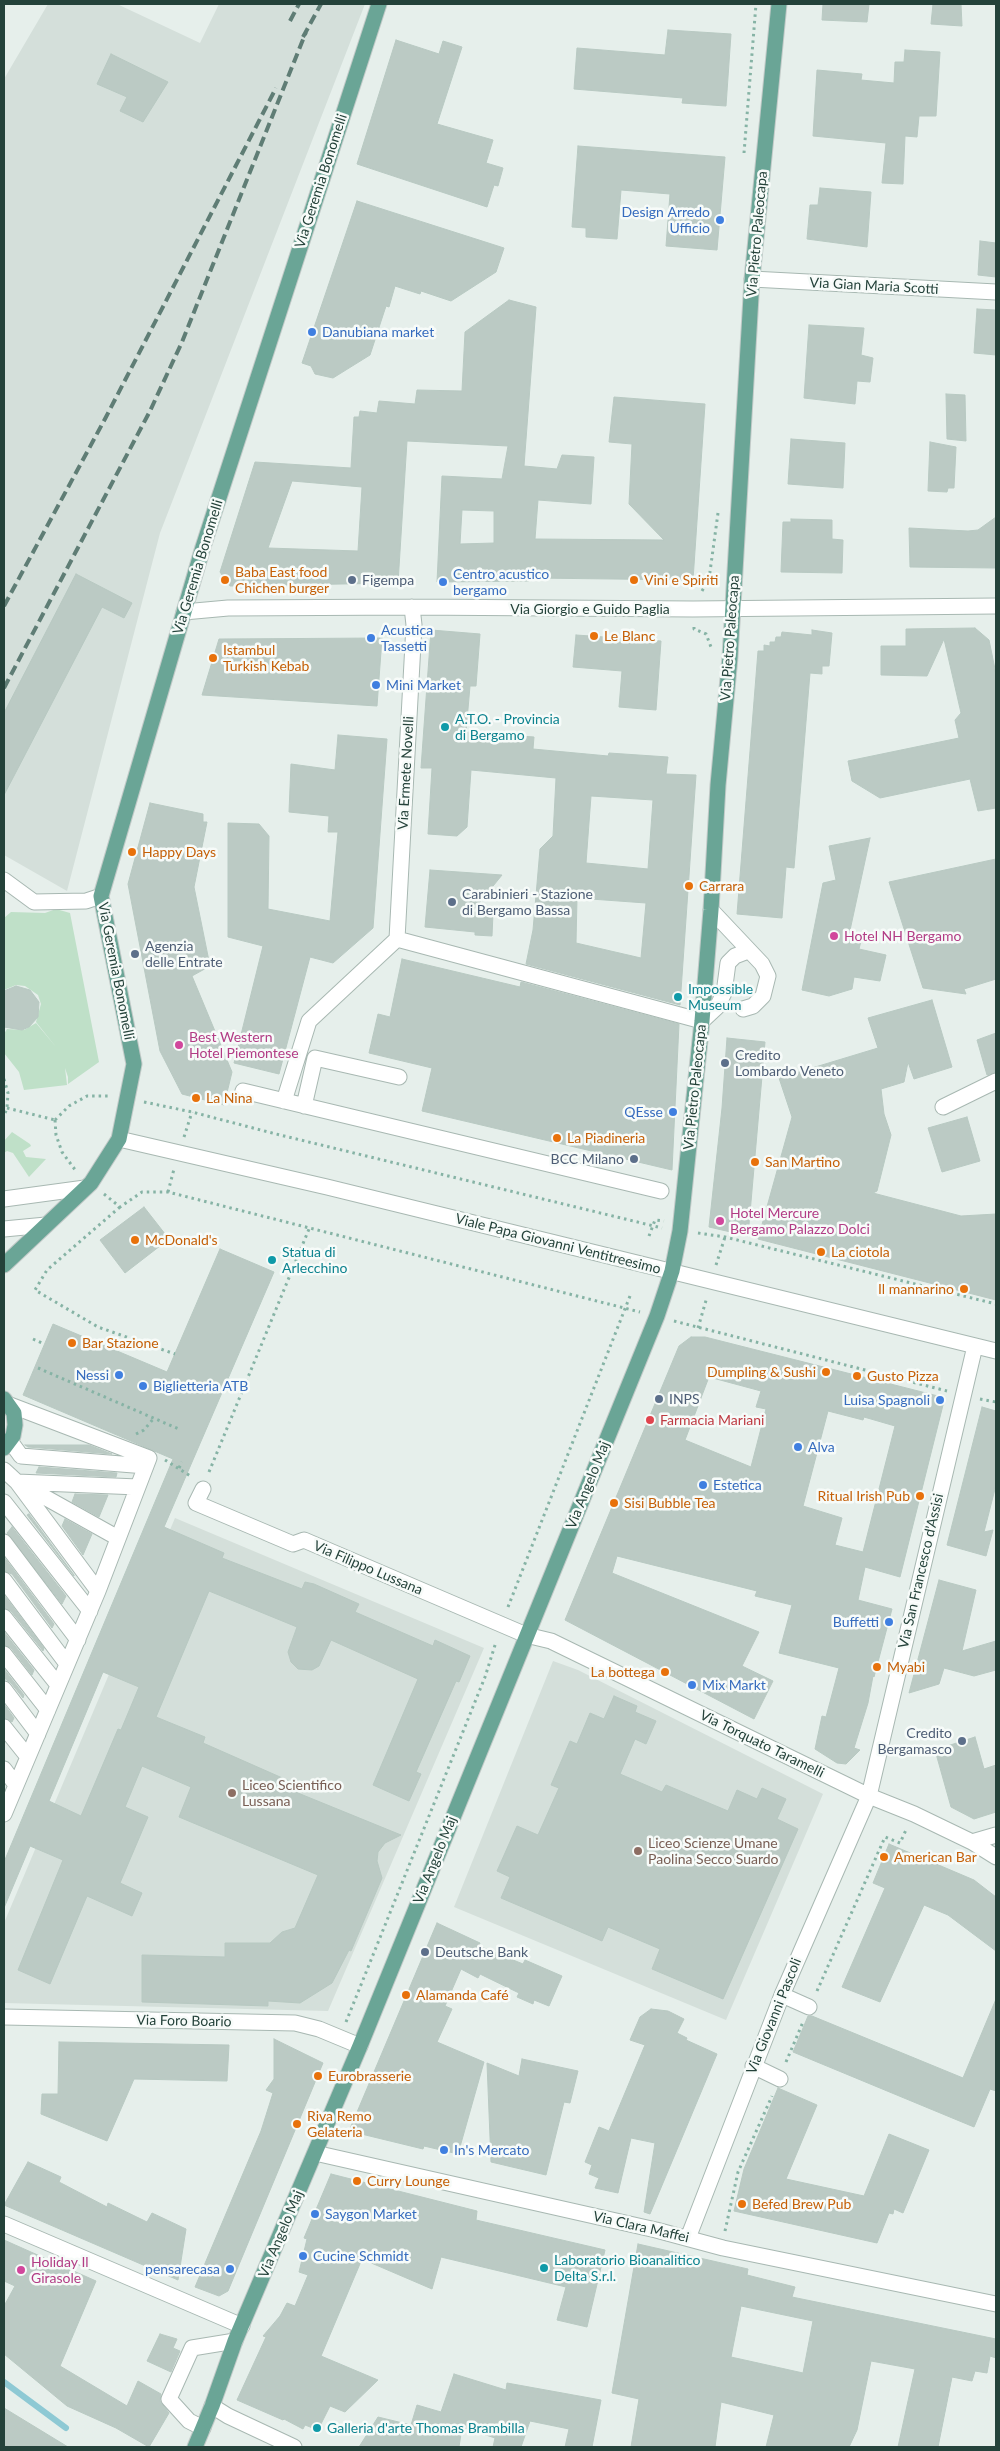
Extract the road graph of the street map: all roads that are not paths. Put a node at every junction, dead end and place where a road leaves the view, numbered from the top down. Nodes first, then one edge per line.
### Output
1 (378, 4) edge
2 (779, 4) edge
3 (752, 279) junction
4 (996, 292) edge
5 (996, 606) edge
6 (412, 607) junction
7 (733, 609) junction
8 (184, 612) junction
9 (4, 880) edge
10 (10, 893) edge
11 (101, 896) junction
12 (711, 910) junction
13 (397, 939) junction
14 (748, 951) junction
15 (743, 1009) dead end
16 (702, 1021) junction
17 (399, 1077) dead end
18 (996, 1081) edge
19 (244, 1091) dead end
20 (284, 1101) junction
21 (304, 1106) junction
22 (943, 1107) dead end
23 (120, 1139) junction
24 (88, 1186) junction
25 (661, 1191) dead end
26 (4, 1200) edge
27 (46, 1224) junction
28 (4, 1229) edge
29 (4, 1265) edge
30 (672, 1271) junction
31 (975, 1346) junction
32 (996, 1351) edge
33 (7, 1402) edge
34 (7, 1445) edge
35 (152, 1460) junction
36 (4, 1471) edge
37 (17, 1482) junction
38 (198, 1484) road end
39 (138, 1487) junction
40 (4, 1502) edge
41 (118, 1538) junction
42 (4, 1542) edge
43 (4, 1580) edge
44 (98, 1591) junction
45 (90, 1611) junction
46 (4, 1617) edge
47 (526, 1635) junction
48 (78, 1640) junction
49 (4, 1654) edge
50 (68, 1664) junction
51 (58, 1685) junction
52 (4, 1689) edge
53 (48, 1710) junction
54 (4, 1726) edge
55 (38, 1734) junction
56 (28, 1757) junction
57 (4, 1768) edge
58 (16, 1785) junction
59 (869, 1796) junction
60 (5, 1806) edge
61 (996, 1834) edge
62 (972, 1842) junction
63 (996, 1857) edge
64 (782, 1995) junction
65 (810, 2007) dead end
66 (4, 2017) edge
67 (360, 2046) junction
68 (753, 2066) junction
69 (780, 2079) dead end
70 (315, 2154) junction
71 (4, 2224) edge
72 (688, 2238) junction
73 (996, 2304) edge
74 (242, 2326) junction
75 (235, 2341) junction
76 (212, 2406) junction
77 (203, 2428) junction
78 (195, 2447) edge
79 (294, 2447) edge

1 - 8 main road, Via Geremia Bonomelli
2 - 3 main road, Via Pietro Paleocapa
3 - 4 street, Via Gian Maria Scotti
3 - 7 main road, Via Pietro Paleocapa
5 - 7 street, Via Giorgio e Guido Paglia
6 - 7 street, Via Giorgio e Guido Paglia
6 - 8 street, Via Giorgio e Guido Paglia
6 - 13 street, Via Ermete Novelli
7 - 12 main road, Via Pietro Paleocapa
8 - 11 main road, Via Geremia Bonomelli
9 - 10 street
10 - 11 street
11 - 23 main road, Via Geremia Bonomelli
12 - 14 street
12 - 16 main road, Via Pietro Paleocapa
13 - 16 street
13 - 20 street
14 - 15 street
14 - 16 street
16 - 30 main road, Via Pietro Paleocapa
17 - 21 street
18 - 22 street
19 - 20 street
20 - 21 street
21 - 25 street
23 - 24 main road
23 - 30 street, Viale Papa Giovanni Ventitreesimo
24 - 26 street
24 - 27 main road
27 - 28 street
27 - 29 main road
30 - 31 street, Viale Papa Giovanni Ventitreesimo
30 - 47 main road, Via Angelo Maj
31 - 32 street, Viale Papa Giovanni Ventitreesimo
31 - 59 street, Via San Francesco d'Assisi
33 - 34 main road
33 - 35 street
34 - 35 street
34 - 36 street
35 - 39 street
36 - 37 street
37 - 39 street
37 - 41 street
37 - 44 street
38 - 47 street, Via Filippo Lussana
39 - 41 street
40 - 45 street
41 - 44 street
42 - 48 street
43 - 50 street
44 - 45 street
45 - 48 street
46 - 51 street
47 - 59 street, Via Torquato Taramelli
47 - 67 main road, Via Angelo Maj
48 - 50 street
49 - 53 street
50 - 51 street
51 - 53 street
52 - 55 street
53 - 55 street
54 - 56 street
55 - 56 street
56 - 58 street
57 - 58 street
58 - 60 street
59 - 62 street, Via Torquato Taramelli
59 - 64 street, Via Giovanni Pascoli
61 - 62 street
62 - 63 street, Via Torquato Taramelli
64 - 65 street
64 - 68 street, Via Giovanni Pascoli
66 - 67 street, Via Foro Boario
67 - 70 main road, Via Angelo Maj
68 - 69 street
68 - 72 street, Via Giovanni Pascoli
70 - 72 street, Via Clara Maffei
70 - 74 main road, Via Angelo Maj
71 - 74 street
72 - 73 street, Via Clara Maffei
74 - 75 main road, Via Angelo Maj
75 - 76 main road, Via Angelo Maj
75 - 77 street
76 - 77 main road, Via Angelo Maj
76 - 79 street
77 - 78 main road, Via Angelo Maj

